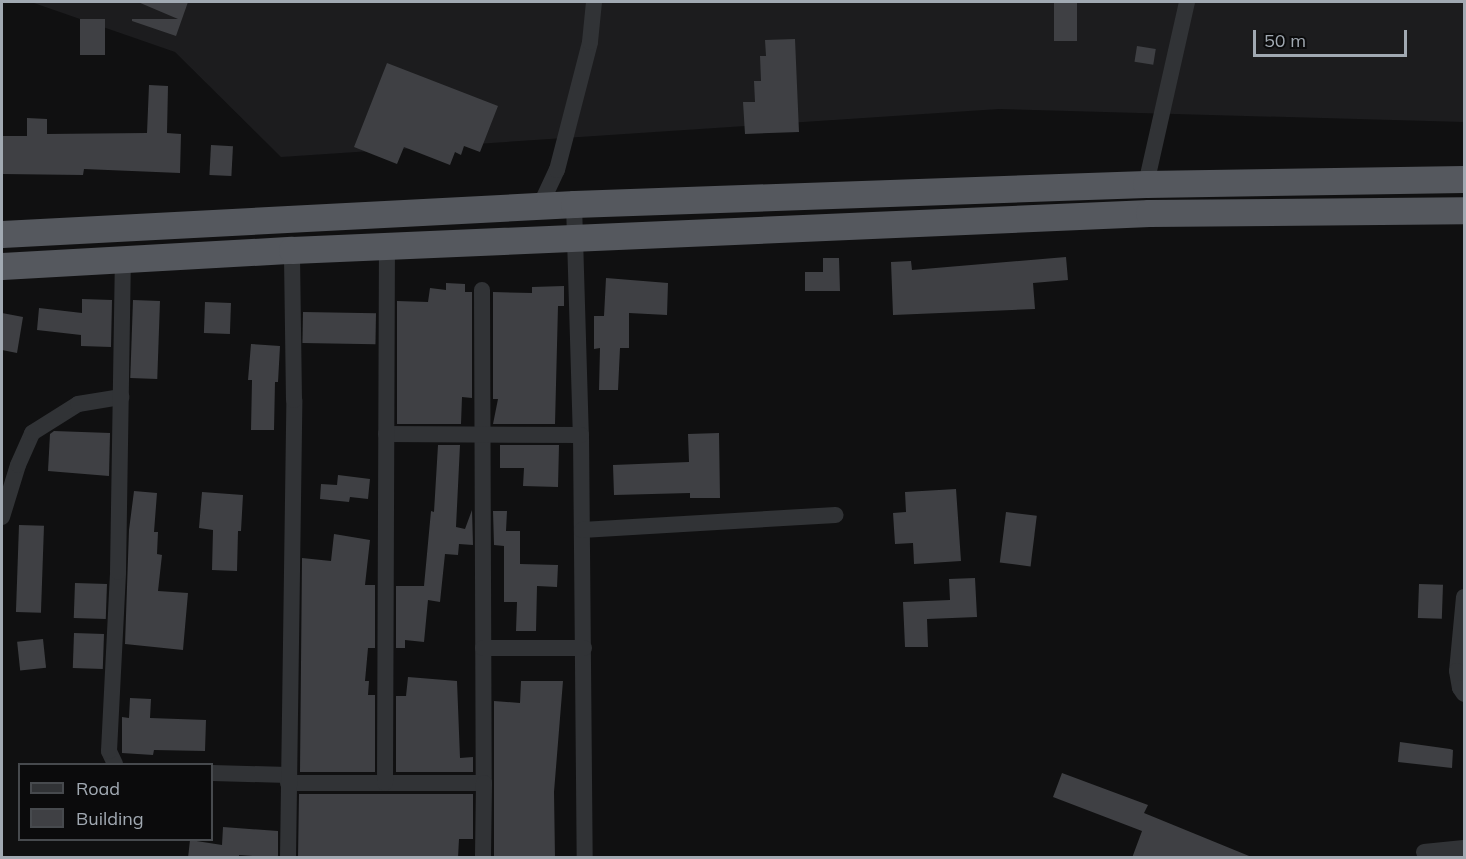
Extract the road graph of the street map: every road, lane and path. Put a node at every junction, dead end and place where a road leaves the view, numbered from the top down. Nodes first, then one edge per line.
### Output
1 (594, 2) edge
2 (1187, 2) edge
3 (1464, 179) edge
4 (1146, 184) junction
5 (574, 204) junction
6 (540, 206) junction
7 (1464, 210) edge
8 (2, 234) edge
9 (575, 237) junction
10 (387, 246) junction
11 (292, 250) junction
12 (123, 260) junction
13 (2, 266) edge
14 (482, 290) dead end
15 (121, 397) junction
16 (386, 434) junction
17 (482, 434) junction
18 (581, 435) junction
19 (836, 514) dead end
20 (2, 517) edge
21 (582, 530) junction
22 (1464, 597) edge
23 (483, 648) junction
24 (584, 648) junction
25 (1464, 694) edge
26 (114, 763) edge
27 (213, 772) edge
28 (288, 779) junction
29 (385, 783) junction
30 (484, 783) junction
31 (1464, 848) edge
32 (1424, 852) dead end
33 (288, 858) edge
34 (483, 858) edge
35 (585, 858) edge

1 - 6 street
2 - 4 street
3 - 4 highway
4 - 5 highway
5 - 6 highway
5 - 9 street
6 - 8 highway
7 - 9 highway
9 - 10 highway
9 - 18 street
10 - 11 highway
10 - 16 street
11 - 12 highway
11 - 28 street
12 - 13 highway
12 - 15 street
14 - 17 street
15 - 20 street
15 - 26 street
16 - 17 street
16 - 29 street
17 - 18 street
17 - 23 street
18 - 21 street
19 - 21 street
21 - 24 street
22 - 25 street
23 - 24 street
23 - 30 street
24 - 35 street
27 - 28 street
28 - 29 street
28 - 33 street
29 - 30 street
30 - 34 street
31 - 32 street

